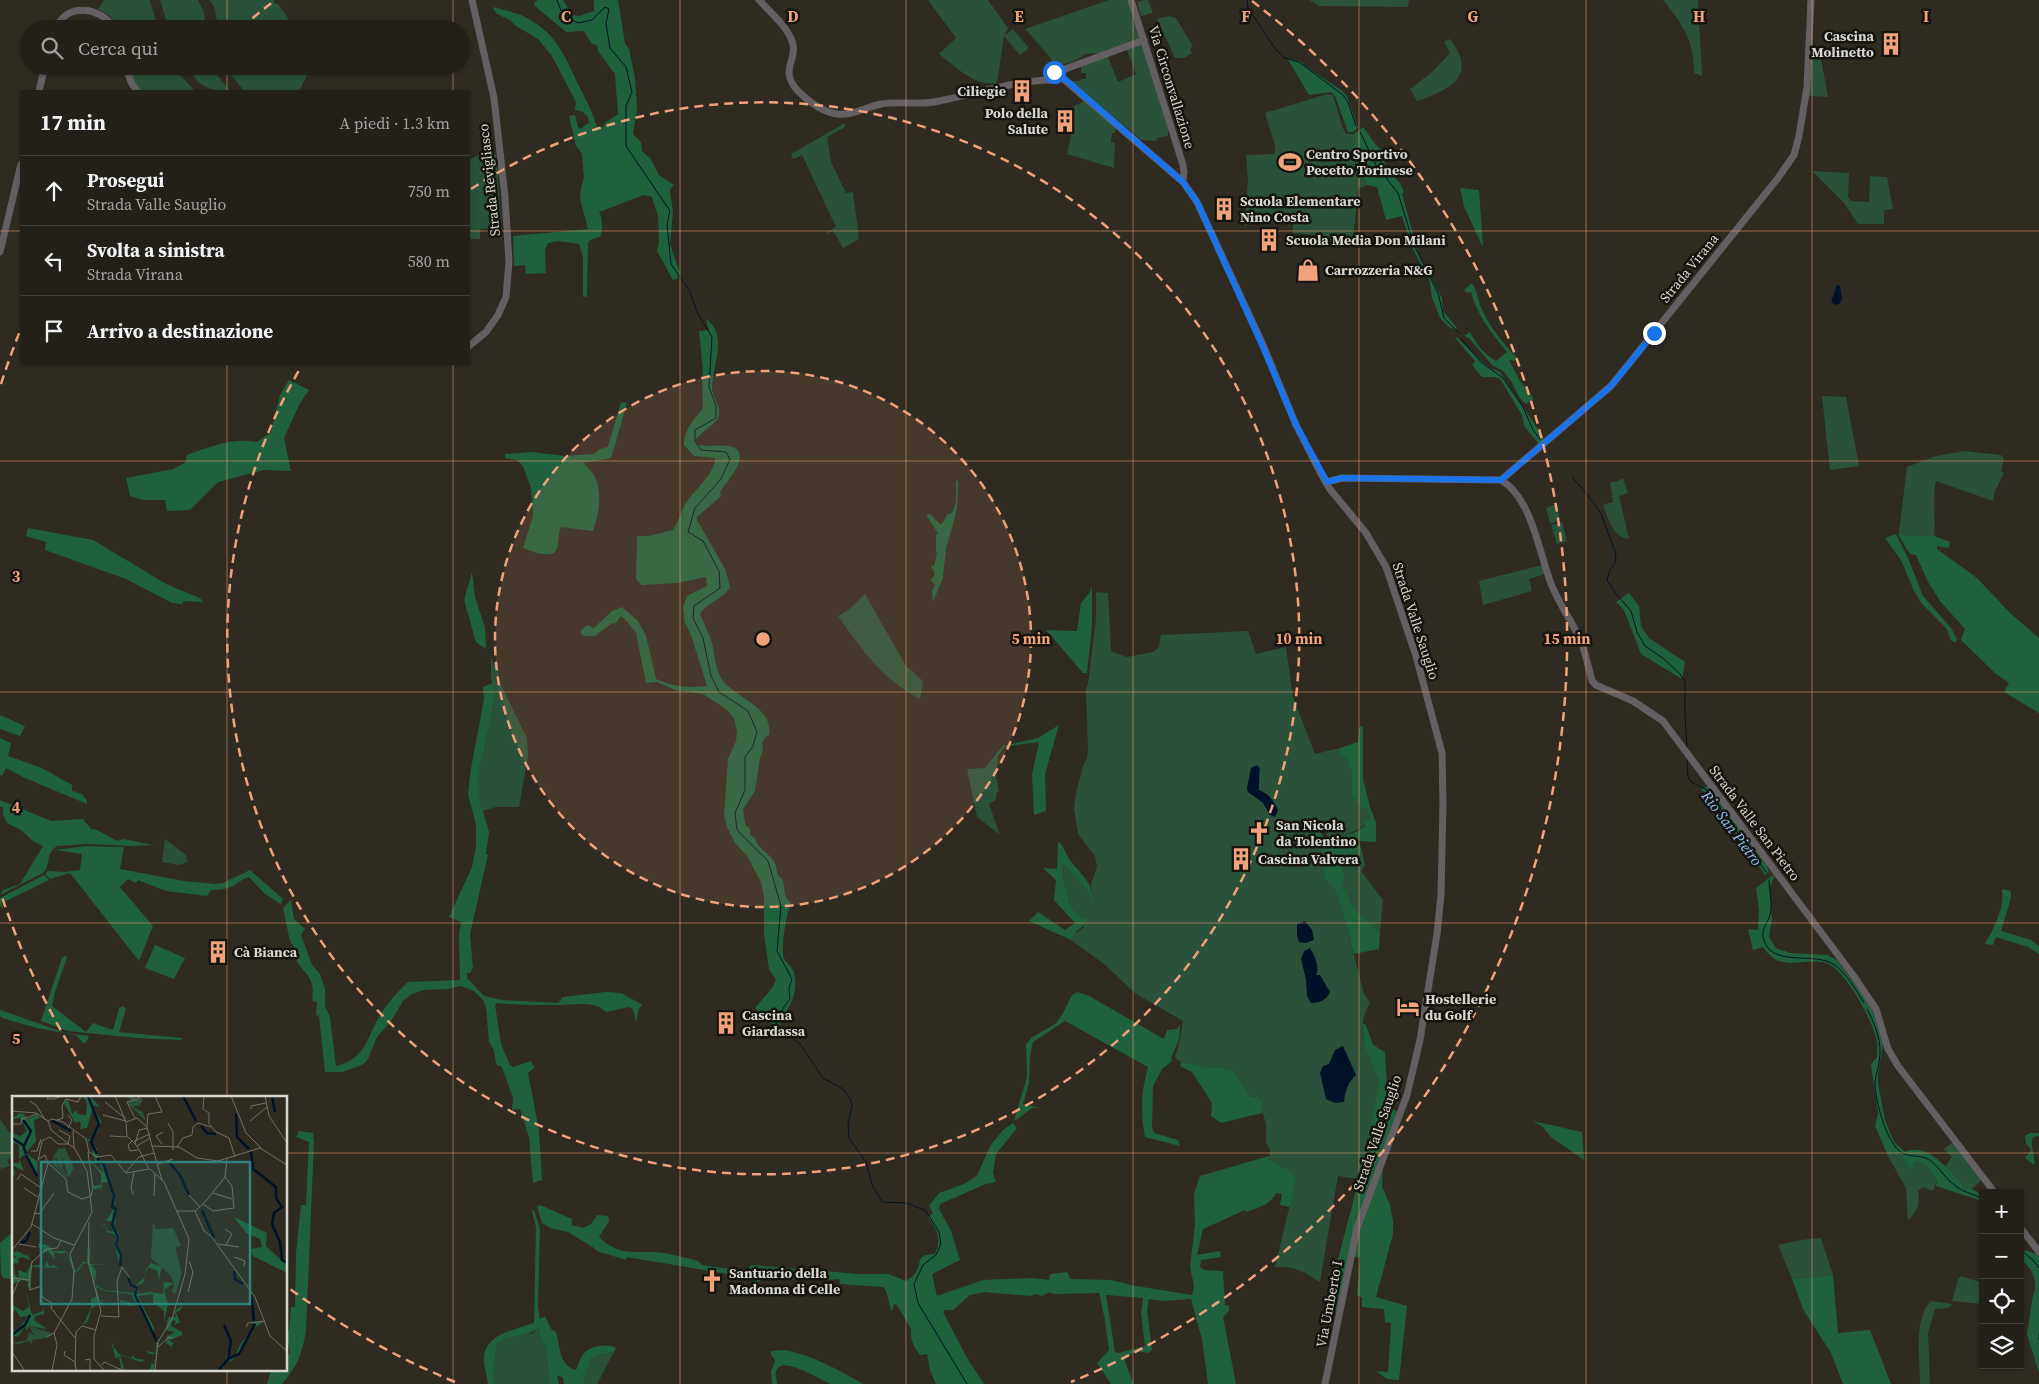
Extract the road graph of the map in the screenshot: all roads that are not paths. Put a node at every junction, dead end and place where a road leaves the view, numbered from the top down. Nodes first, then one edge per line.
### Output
1 (472, 0) edge
2 (758, 0) edge
3 (1132, 0) edge
4 (1811, 0) edge
5 (60, 20) edge
6 (108, 20) edge
7 (1144, 40) junction
8 (43, 75) edge
9 (128, 75) edge
10 (1058, 76) junction
11 (39, 90) edge
12 (136, 90) edge
13 (20, 168) edge
14 (1183, 182) junction
15 (0, 252) edge
16 (470, 345) edge
17 (1501, 480) junction
18 (1327, 482) junction
19 (1991, 1189) edge
20 (1357, 1228) joint
21 (2024, 1232) edge
22 (2039, 1252) edge
23 (1325, 1384) edge

1 - 16 street, Strada Revigliasco
2 - 10 street
3 - 7 street, Via Circonvallazione
4 - 17 street, Strada Virana
5 - 6 street
7 - 10 street
7 - 14 street, Via Circonvallazione
8 - 11 street
9 - 12 street
10 - 14 street, Strada Valle Sauglio
13 - 15 street
14 - 18 street, Strada Valle Sauglio
17 - 18 street
17 - 19 street, Strada Valle San Pietro
18 - 20 street, Strada Valle Sauglio
20 - 23 street, Via Umberto I
21 - 22 street

